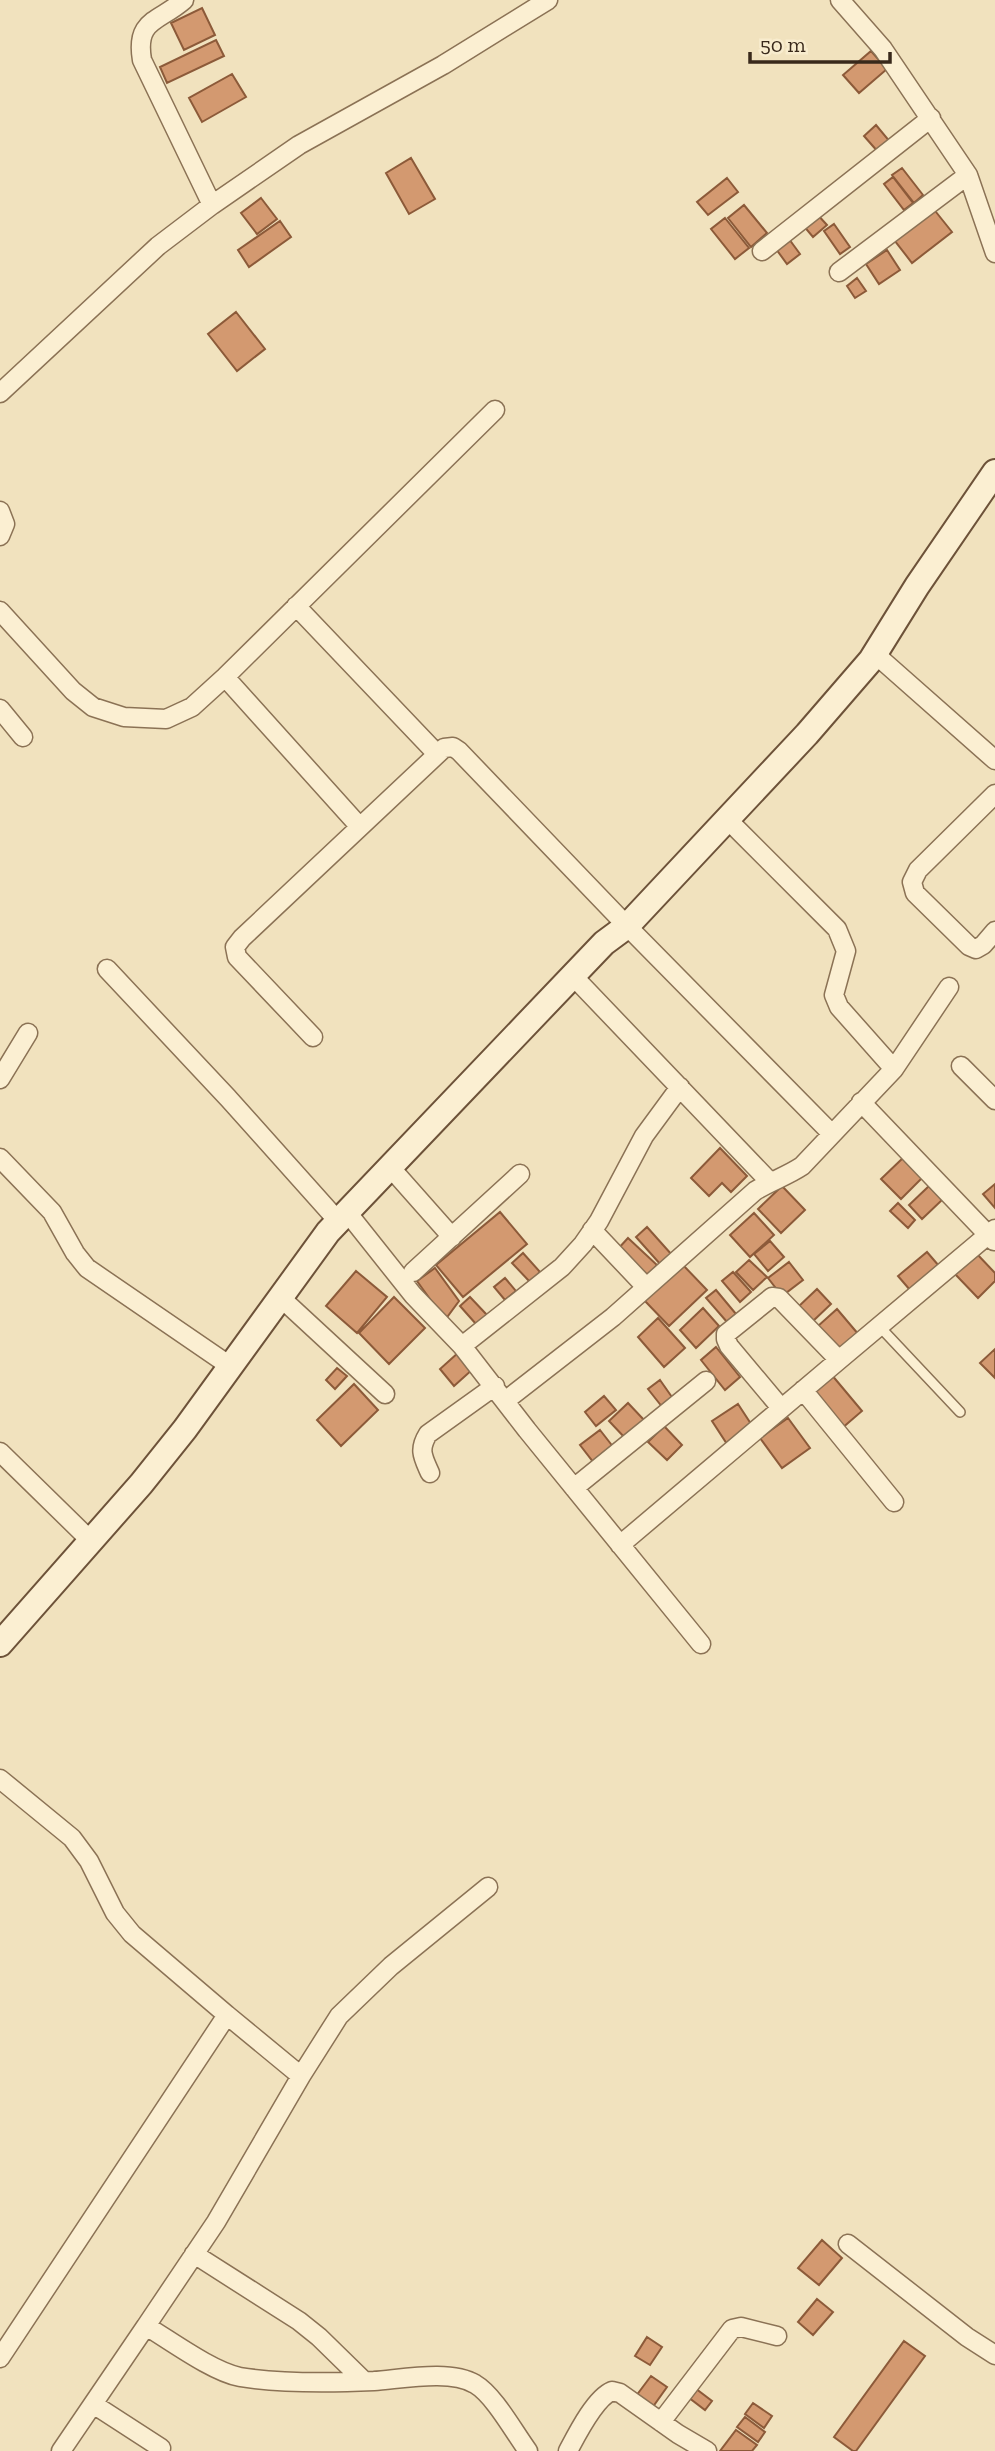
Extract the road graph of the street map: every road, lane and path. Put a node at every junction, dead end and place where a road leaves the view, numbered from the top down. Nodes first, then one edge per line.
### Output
1 (184, 0) edge
2 (548, 0) edge
3 (840, 0) edge
4 (931, 118) junction
5 (968, 175) junction
6 (212, 205) junction
7 (762, 251) dead end
8 (995, 253) edge
9 (839, 272) dead end
10 (0, 393) edge
11 (495, 411) dead end
12 (995, 472) edge
13 (0, 511) edge
14 (0, 536) edge
15 (296, 606) junction
16 (0, 611) edge
17 (875, 653) junction
18 (225, 677) junction
19 (0, 709) edge
20 (23, 737) dead end
21 (438, 754) junction
22 (995, 760) edge
23 (995, 794) edge
24 (727, 819) junction
25 (360, 827) junction
26 (627, 926) junction
27 (995, 931) edge
28 (107, 969) dead end
29 (573, 976) junction
30 (949, 987) dead end
31 (29, 1033) dead end
32 (313, 1037) dead end
33 (961, 1066) dead end
34 (894, 1069) junction
35 (0, 1079) edge
36 (680, 1087) junction
37 (995, 1100) edge
38 (862, 1102) junction
39 (831, 1133) junction
40 (0, 1158) edge
41 (390, 1167) junction
42 (520, 1174) dead end
43 (770, 1182) junction
44 (343, 1217) junction
45 (592, 1230) junction
46 (992, 1235) edge
47 (452, 1237) junction
48 (413, 1272) dead end
49 (646, 1287) junction
50 (281, 1297) junction
51 (880, 1327) junction
52 (462, 1346) junction
53 (839, 1360) junction
54 (230, 1366) junction
55 (706, 1381) dead end
56 (803, 1390) junction
57 (500, 1393) junction
58 (385, 1394) dead end
59 (781, 1408) junction
60 (960, 1412) dead end
61 (0, 1452) edge
62 (430, 1473) dead end
63 (574, 1488) junction
64 (894, 1502) dead end
65 (92, 1542) junction
66 (620, 1545) junction
67 (0, 1644) edge
68 (701, 1644) dead end
69 (0, 1779) edge
70 (488, 1887) dead end
71 (227, 2015) junction
72 (301, 2076) junction
73 (848, 2244) dead end
74 (194, 2254) junction
75 (146, 2326) junction
76 (777, 2336) dead end
77 (995, 2355) edge
78 (0, 2358) edge
79 (364, 2381) junction
80 (93, 2404) junction
81 (661, 2422) junction
82 (161, 2448) dead end
83 (61, 2451) edge
84 (528, 2451) edge
85 (568, 2451) edge
86 (707, 2451) edge

1 - 6 street
2 - 6 street
3 - 4 street
4 - 5 street
4 - 7 street
5 - 8 street
5 - 9 street
6 - 10 street
11 - 15 street
12 - 17 street
13 - 14 street
15 - 18 street
15 - 21 street
16 - 18 street
17 - 22 street
17 - 24 street
18 - 25 street
19 - 20 street
21 - 25 street
21 - 26 street
23 - 27 street
24 - 26 street
24 - 34 street
25 - 32 street
26 - 29 street
26 - 39 street
28 - 44 street
29 - 36 street
29 - 41 street
30 - 34 street
31 - 35 street
33 - 37 street
34 - 38 street
36 - 43 street
36 - 45 street
38 - 39 street
38 - 46 street
39 - 43 street
40 - 54 street
41 - 44 street
41 - 47 street
42 - 47 street
43 - 49 street
44 - 50 street
44 - 52 street
45 - 49 street
45 - 52 street
46 - 51 street
47 - 48 street
49 - 57 street
50 - 54 street
50 - 58 street
51 - 53 street
51 - 60 lane
52 - 57 street
53 - 56 street
53 - 59 street
54 - 65 street
55 - 63 street
56 - 59 street
56 - 64 street
57 - 62 street
57 - 63 street
59 - 66 street
61 - 65 street
63 - 66 street
65 - 67 street
66 - 68 street
69 - 71 street
70 - 72 street
71 - 72 street
71 - 78 street
72 - 74 street
73 - 77 street
74 - 75 street
74 - 79 street
75 - 79 street
75 - 80 street
76 - 81 street
79 - 84 street
80 - 82 street
80 - 83 street
81 - 85 street
81 - 86 street

